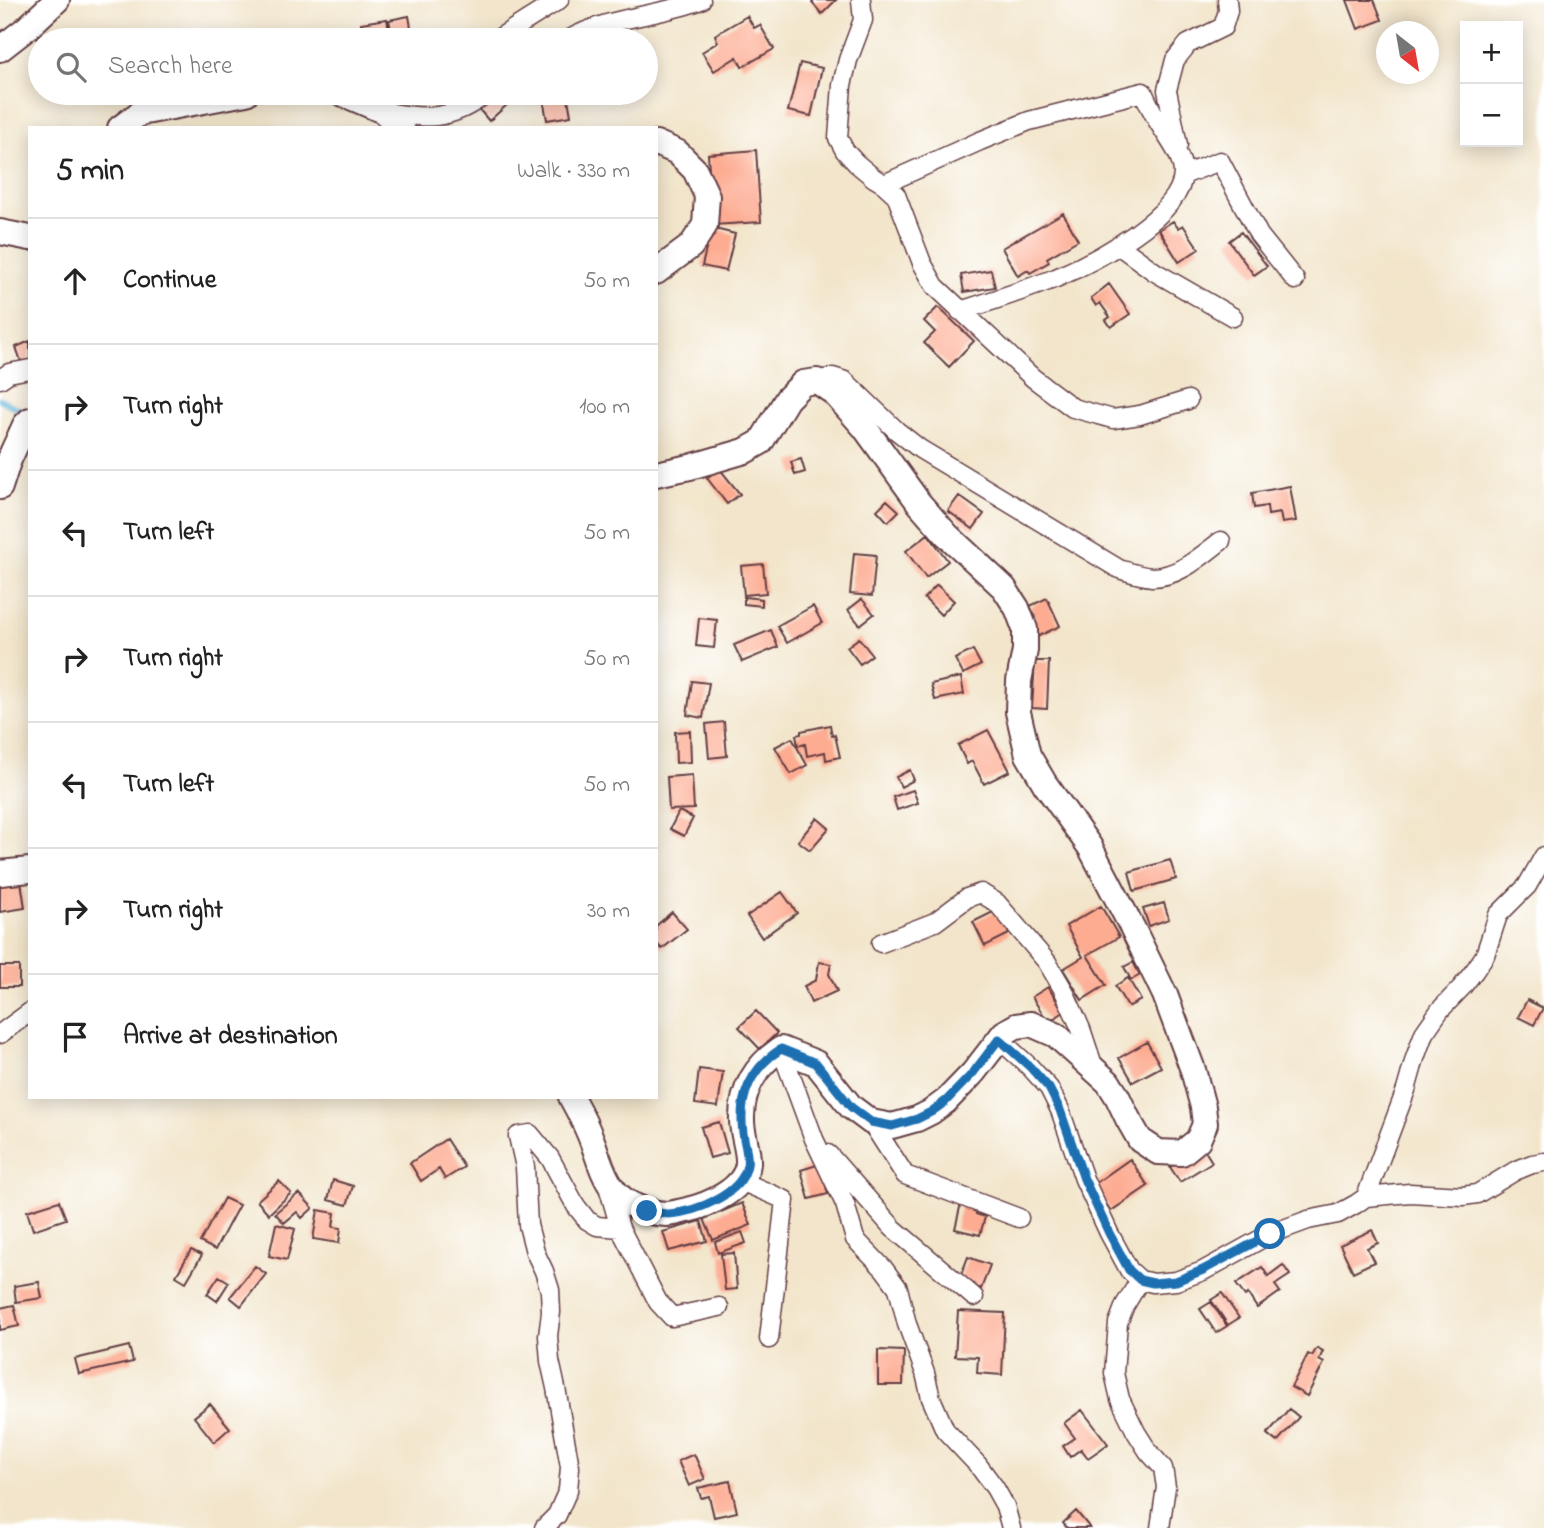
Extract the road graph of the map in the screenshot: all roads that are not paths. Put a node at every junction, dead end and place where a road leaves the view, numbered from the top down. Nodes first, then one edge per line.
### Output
1 (57, 0) edge
2 (559, 0) edge
3 (701, 0) edge
4 (861, 0) edge
5 (1227, 0) edge
6 (515, 28) edge
7 (596, 28) edge
8 (0, 49) edge
9 (182, 105) edge
10 (369, 105) edge
11 (472, 105) edge
12 (383, 111) junction
13 (123, 126) edge
14 (400, 126) edge
15 (658, 144) edge
16 (1182, 167) junction
17 (884, 184) junction
18 (0, 232) edge
19 (28, 238) edge
20 (1118, 245) junction
21 (658, 271) edge
22 (1295, 280) dead end
23 (960, 311) junction
24 (1233, 317) dead end
25 (28, 369) edge
26 (0, 379) edge
27 (817, 381) junction
28 (1188, 400) dead end
29 (28, 422) edge
30 (658, 474) edge
31 (0, 487) edge
32 (1221, 541) dead end
33 (1544, 856) edge
34 (28, 870) edge
35 (0, 873) edge
36 (881, 943) dead end
37 (28, 1013) edge
38 (0, 1034) edge
39 (999, 1039) junction
40 (781, 1049) junction
41 (1096, 1072) junction
42 (572, 1099) edge
43 (871, 1122) junction
44 (814, 1139) junction
45 (1544, 1162) edge
46 (604, 1173) junction
47 (741, 1181) junction
48 (1366, 1197) junction
49 (1019, 1218) dead end
50 (620, 1228) junction
51 (1140, 1280) junction
52 (974, 1297) dead end
53 (719, 1307) dead end
54 (769, 1339) dead end
55 (544, 1528) edge
56 (1011, 1528) edge
57 (1160, 1528) edge

1 - 8 street
2 - 6 street
3 - 7 street
4 - 17 street
5 - 16 street
9 - 13 street
10 - 12 street
11 - 12 street
12 - 14 street
15 - 21 street
16 - 17 street
16 - 20 street
16 - 22 street
17 - 23 street
18 - 19 street
20 - 23 street
20 - 24 street
23 - 28 street
25 - 26 street
27 - 30 street
27 - 32 street
27 - 41 street
29 - 31 street
33 - 48 street
34 - 35 street
36 - 41 street
37 - 38 street
39 - 41 street
39 - 43 street
39 - 51 street
40 - 43 street
40 - 44 street
40 - 47 street
42 - 46 street
43 - 49 street
44 - 52 street
44 - 56 street
45 - 48 street
46 - 47 street
46 - 50 street
47 - 54 street
48 - 51 street
50 - 53 street
50 - 55 street
51 - 57 street

